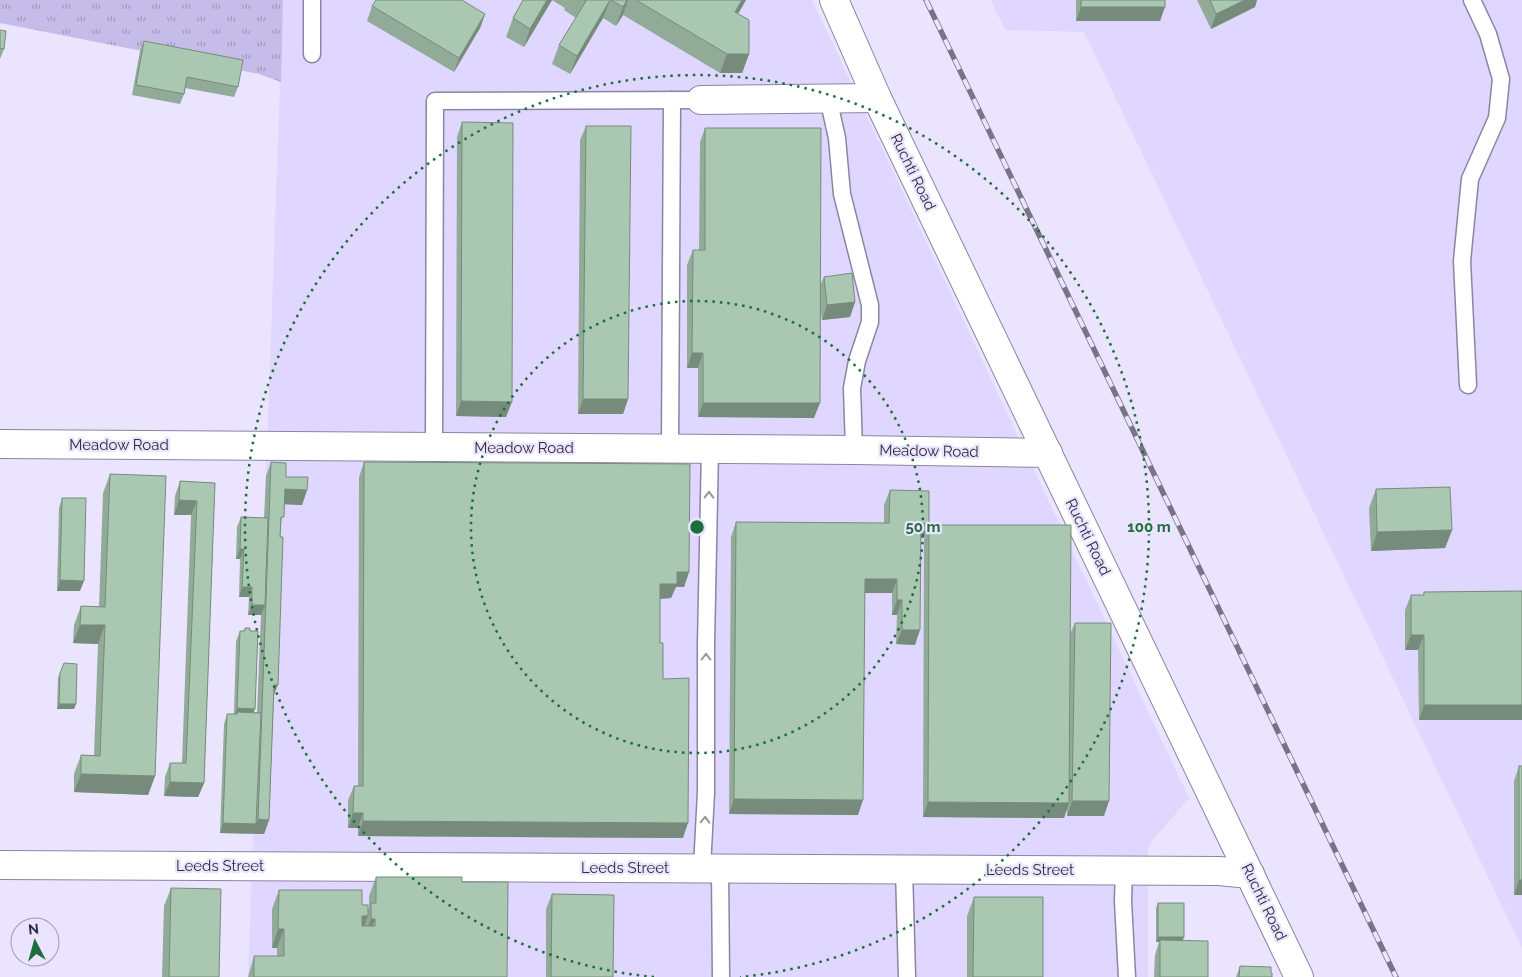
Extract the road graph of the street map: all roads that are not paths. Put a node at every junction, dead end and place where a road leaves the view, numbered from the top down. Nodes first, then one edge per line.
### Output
1 (312, 0) edge
2 (834, 0) edge
3 (1472, 0) edge
4 (312, 54) dead end
5 (828, 98) junction
6 (877, 98) junction
7 (672, 100) junction
8 (701, 100) joint
9 (1468, 385) dead end
10 (0, 444) edge
11 (434, 447) junction
12 (670, 448) junction
13 (710, 449) junction
14 (854, 450) junction
15 (1048, 453) junction
16 (0, 865) edge
17 (711, 869) junction
18 (904, 870) junction
19 (1124, 870) junction
20 (1250, 874) junction
21 (721, 977) edge
22 (907, 977) edge
23 (1127, 977) edge
24 (1300, 977) edge

1 - 4 lane
2 - 6 street, Ruchti Road
3 - 9 lane
5 - 6 street
5 - 8 street
5 - 14 lane
6 - 15 street, Ruchti Road
7 - 8 lane
7 - 11 lane
7 - 12 lane
10 - 11 street, Meadow Road
11 - 12 street, Meadow Road
12 - 13 street, Meadow Road
13 - 14 street, Meadow Road
17 -> 13 lane
14 - 15 street, Meadow Road
15 - 20 street, Ruchti Road
16 - 17 street, Leeds Street
17 - 18 street, Leeds Street
17 - 21 lane
18 - 19 street, Leeds Street
18 - 22 lane
19 - 20 street, Leeds Street
19 - 23 lane
20 - 24 street, Ruchti Road

